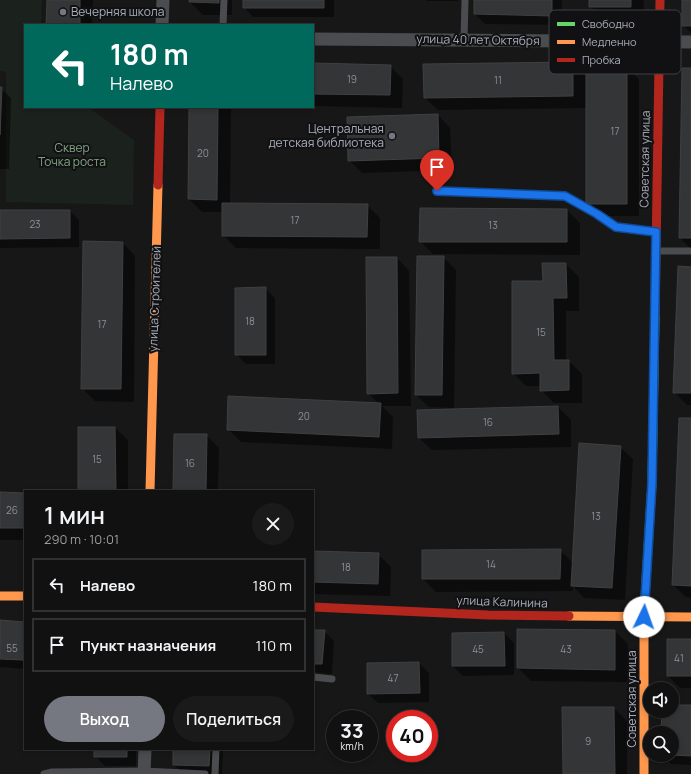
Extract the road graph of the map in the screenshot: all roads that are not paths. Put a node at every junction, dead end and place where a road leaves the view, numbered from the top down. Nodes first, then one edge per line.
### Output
1 (163, 0) edge
2 (224, 0) edge
3 (465, 0) edge
4 (660, 0) edge
5 (660, 10) edge
6 (162, 24) edge
7 (223, 24) edge
8 (314, 39) edge
9 (464, 40) junction
10 (549, 41) edge
11 (658, 74) edge
12 (160, 108) edge
13 (437, 191) dead end
14 (656, 232) junction
15 (656, 251) junction
16 (691, 251) edge
17 (150, 490) edge
18 (0, 596) edge
19 (24, 596) edge
20 (314, 607) edge
21 (644, 617) junction
22 (691, 617) edge
23 (314, 678) edge
24 (332, 679) dead end
25 (145, 750) edge
26 (216, 750) edge
27 (144, 772) edge
28 (52, 773) edge
29 (44, 774) edge
30 (205, 774) edge
31 (215, 774) edge
32 (644, 774) edge

1 - 6 street
2 - 7 lane
3 - 9 lane
4 - 5 street, Советская улица
8 - 9 street, улица 40 лет Октября
9 - 10 street, улица 40 лет Октября
11 - 14 street, Советская улица
12 - 17 street, улица Строителей
13 - 14 lane
14 - 15 street, Советская улица
15 - 16 lane
15 - 21 street, Советская улица
18 - 19 street
20 - 21 street, улица Калинина
21 - 22 street, улица Калинина
21 - 32 street, Советская улица
23 - 24 lane
25 - 27 street
26 - 31 lane
27 - 28 lane
27 - 30 lane
28 - 29 lane

